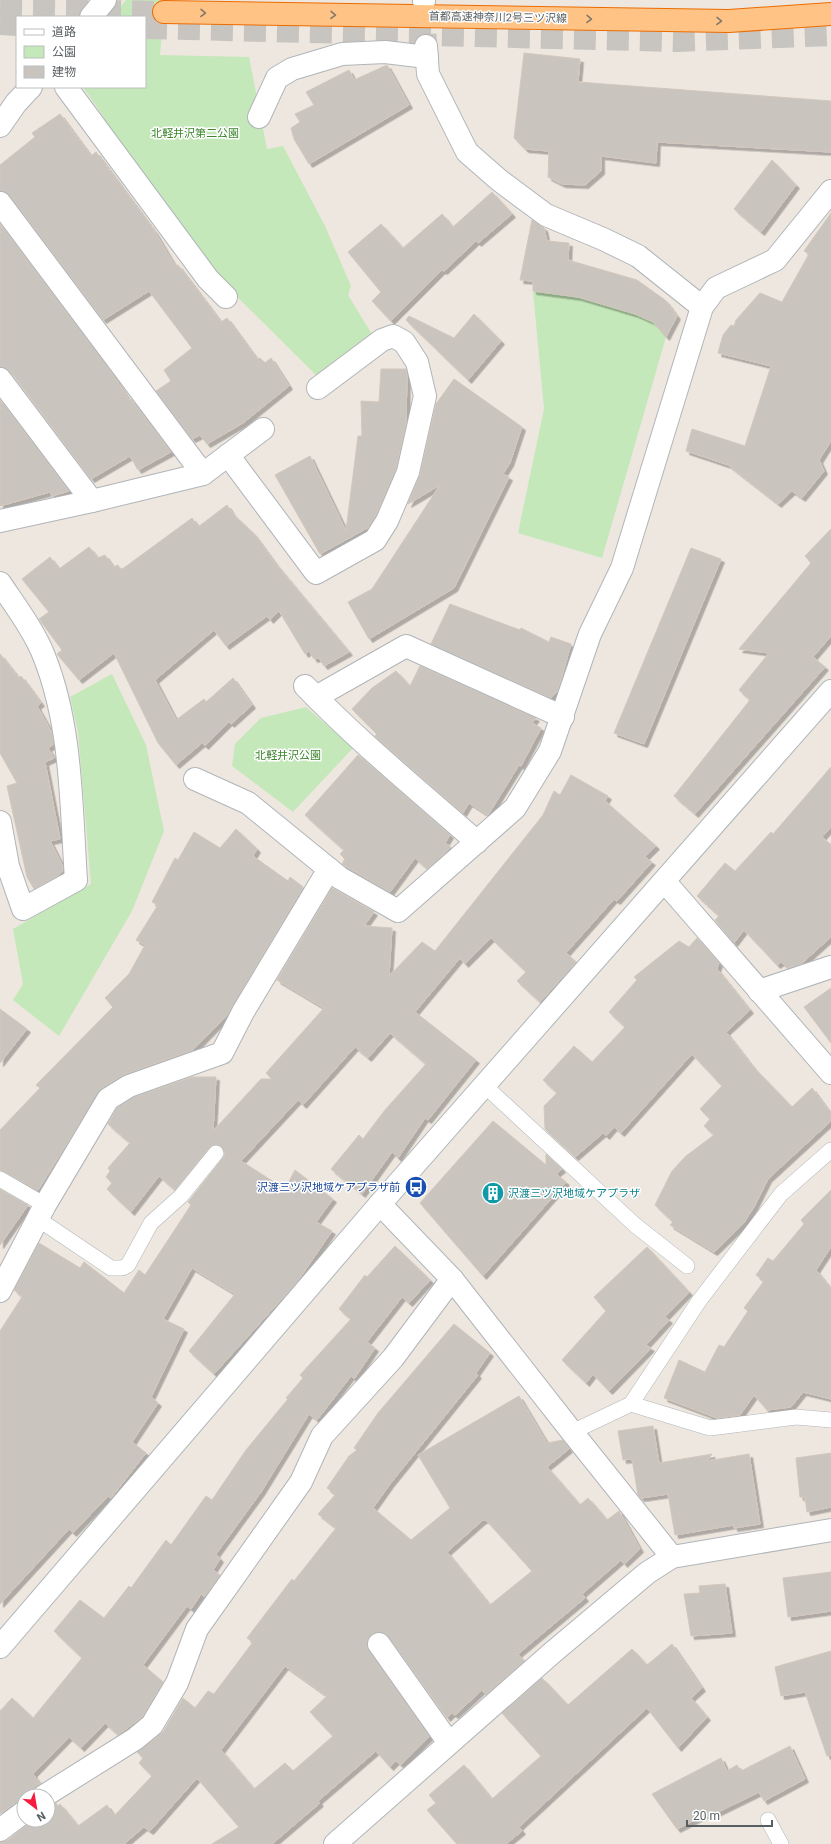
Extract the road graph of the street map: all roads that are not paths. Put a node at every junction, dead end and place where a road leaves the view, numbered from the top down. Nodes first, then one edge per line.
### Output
1 (105, 0) edge
2 (164, 12) tunnel mouth
3 (831, 14) edge
4 (92, 16) edge
5 (30, 88) edge
6 (67, 88) edge
7 (259, 117) dead end
8 (0, 126) edge
9 (831, 191) edge
10 (0, 203) edge
11 (226, 297) dead end
12 (702, 307) junction
13 (0, 379) edge
14 (318, 388) dead end
15 (263, 429) dead end
16 (228, 456) junction
17 (204, 474) junction
18 (92, 500) junction
19 (0, 521) edge
20 (0, 583) edge
21 (831, 691) edge
22 (563, 717) junction
23 (196, 779) dead end
24 (0, 822) edge
25 (477, 842) junction
26 (329, 869) junction
27 (665, 882) junction
28 (831, 967) edge
29 (759, 991) junction
30 (831, 1073) edge
31 (484, 1085) junction
32 (831, 1150) edge
33 (216, 1153) dead end
34 (0, 1178) edge
35 (380, 1204) junction
36 (42, 1212) junction
37 (687, 1266) dead end
38 (452, 1279) junction
39 (0, 1292) edge
40 (631, 1404) junction
41 (831, 1420) edge
42 (572, 1432) junction
43 (831, 1530) edge
44 (672, 1557) junction
45 (379, 1644) dead end
46 (0, 1647) edge
47 (449, 1743) junction
48 (56, 1788) edge
49 (16, 1818) edge
50 (768, 1820) dead end
51 (0, 1830) edge
52 (335, 1844) edge
53 (781, 1844) edge

1 - 4 street
2 -> 3 highway, 首都高速神奈川2号三ツ沢線
5 - 8 street
6 - 11 street
7 - 12 street
9 - 12 street
10 - 17 street
12 - 22 street
13 - 18 street
14 - 16 street
15 - 16 street
16 - 17 street
17 - 18 street
18 - 19 street
20 - 24 street
21 - 27 street
22 - 25 street
22 - 25 street
23 - 26 street
25 - 26 street
26 - 36 street
27 - 29 street
27 - 31 street
28 - 29 street
29 - 30 street
31 - 35 street
31 - 37 lane
32 - 40 lane
33 - 36 lane
34 - 36 lane
35 - 38 street
35 - 46 street
36 - 39 street
38 - 42 street
38 - 48 street
40 - 41 lane
40 - 42 lane
42 - 44 street
43 - 44 street
44 - 47 street
45 - 47 street
47 - 52 street
49 - 51 street
50 - 53 lane

